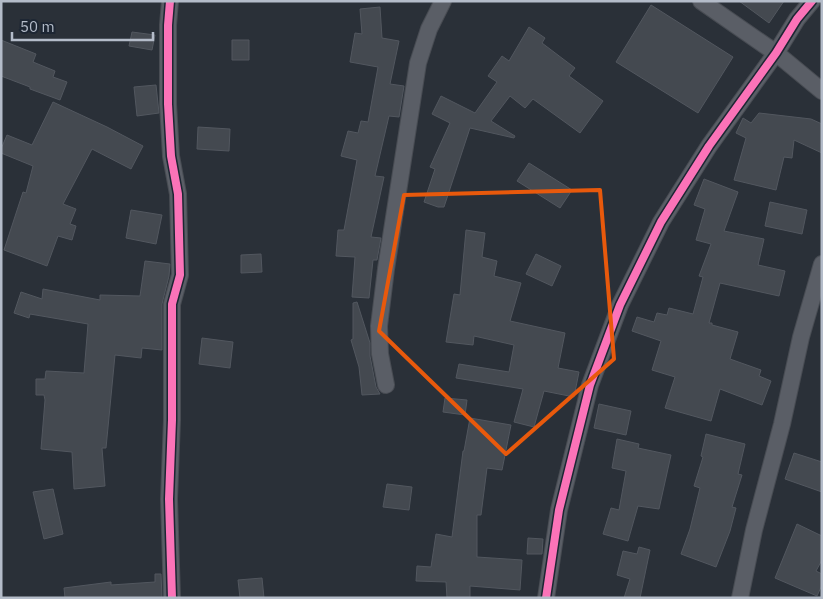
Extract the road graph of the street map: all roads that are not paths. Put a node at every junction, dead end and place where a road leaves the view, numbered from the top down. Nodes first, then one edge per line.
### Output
1 (170, 1) edge
2 (443, 1) edge
3 (701, 1) edge
4 (794, 1) edge
5 (812, 1) edge
6 (797, 20) junction
7 (776, 53) junction
8 (822, 91) edge
9 (822, 264) edge
10 (386, 385) dead end
11 (172, 598) edge
12 (546, 598) edge
13 (740, 598) edge

1 - 11 street
2 - 10 street
3 - 7 street
4 - 6 street
5 - 6 street
6 - 7 street
7 - 8 street
7 - 12 street
9 - 13 street

